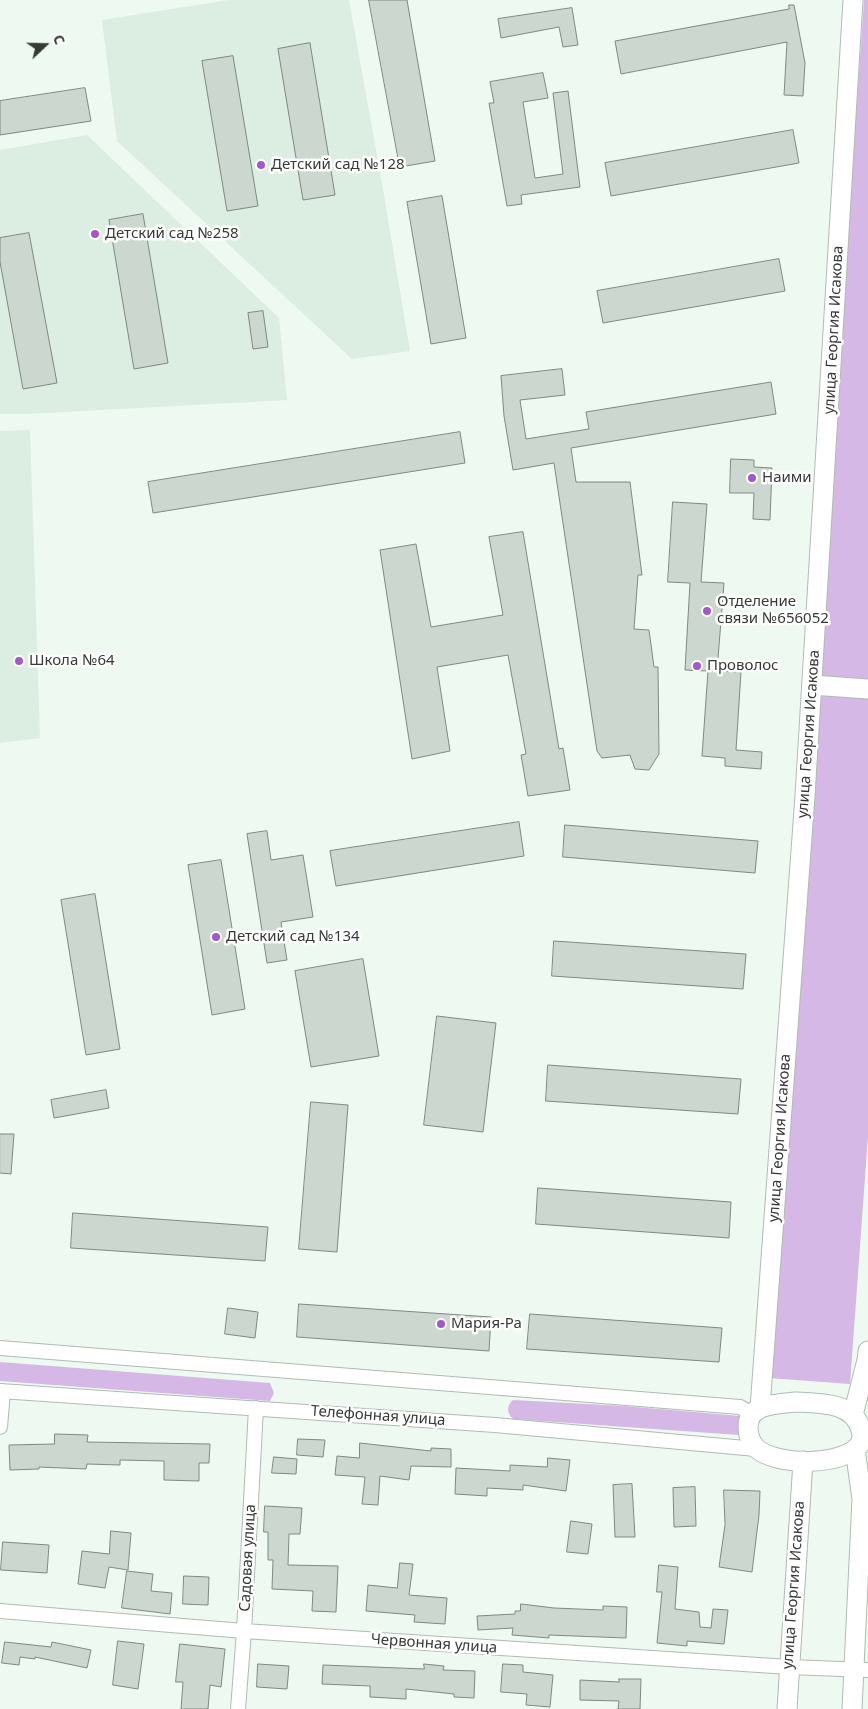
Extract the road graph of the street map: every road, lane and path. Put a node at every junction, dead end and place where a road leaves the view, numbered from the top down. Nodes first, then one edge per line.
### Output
1 (854, 0) edge
2 (812, 685) junction
3 (868, 689) edge
4 (0, 1348) edge
5 (868, 1352) edge
6 (2, 1391) edge
7 (256, 1408) junction
8 (756, 1411) junction
9 (853, 1415) junction
10 (0, 1427) edge
11 (862, 1442) edge
12 (756, 1449) junction
13 (803, 1461) junction
14 (0, 1611) edge
15 (244, 1631) junction
16 (789, 1667) junction
17 (861, 1670) edge
18 (238, 1709) edge
19 (787, 1709) edge
20 (852, 1709) edge

1 - 2 street, улица Георгия Исакова
2 - 3 street
2 - 8 street, улица Георгия Исакова
4 - 8 street
5 - 9 street
6 - 7 street, Телефонная улица
6 - 10 street
7 - 12 street, Телефонная улица
7 - 15 street, Садовая улица
8 - 9 street
8 - 12 street, улица Георгия Исакова
9 - 11 street
11 - 13 street
11 - 17 street
12 - 13 street
13 - 16 street, улица Георгия Исакова
14 - 15 street, Червонная улица
15 - 16 street, Червонная улица
15 - 18 street, Садовая улица
16 - 17 street, Червонная улица
16 - 19 street, улица Георгия Исакова
17 - 20 street

